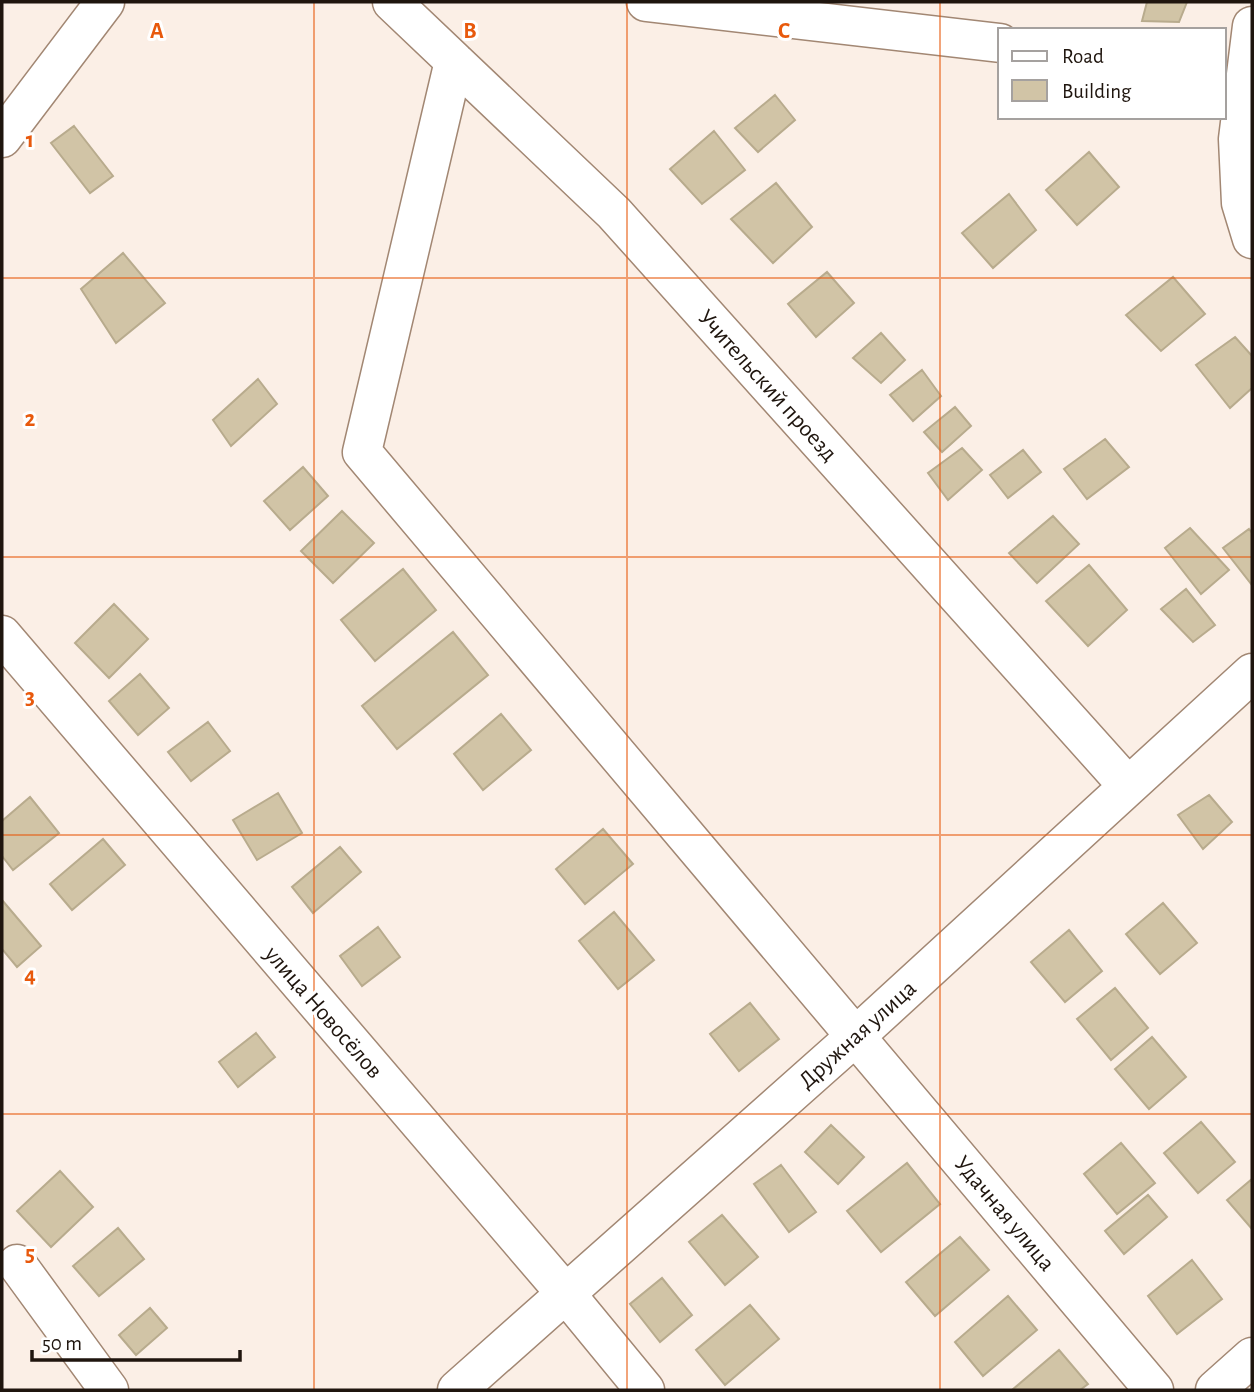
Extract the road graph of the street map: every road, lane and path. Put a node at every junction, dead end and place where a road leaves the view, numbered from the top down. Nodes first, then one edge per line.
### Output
1 (105, 2) edge
2 (391, 2) edge
3 (646, 2) edge
4 (867, 14) edge
5 (1252, 26) edge
6 (998, 43) edge
7 (454, 61) junction
8 (1241, 73) edge
9 (2, 138) edge
10 (1252, 239) edge
11 (2, 635) edge
12 (1252, 673) edge
13 (1128, 786) junction
14 (857, 1035) junction
15 (17, 1264) dead end
16 (566, 1294) junction
17 (1252, 1357) edge
18 (109, 1390) edge
19 (457, 1390) edge
20 (645, 1390) edge
21 (1154, 1390) edge
22 (1215, 1390) edge

1 - 9 street
2 - 7 street, Учительский проезд
3 - 4 street
4 - 6 street
5 - 8 street
7 - 13 street, Учительский проезд
7 - 14 street, Удачная улица
8 - 10 street
11 - 16 street, улица Новосёлов
12 - 13 street, Дружная улица
13 - 14 street, Дружная улица
14 - 16 street, Дружная улица
14 - 21 street, Удачная улица
15 - 18 street
16 - 19 street, Дружная улица
16 - 20 street, улица Новосёлов
17 - 22 street

